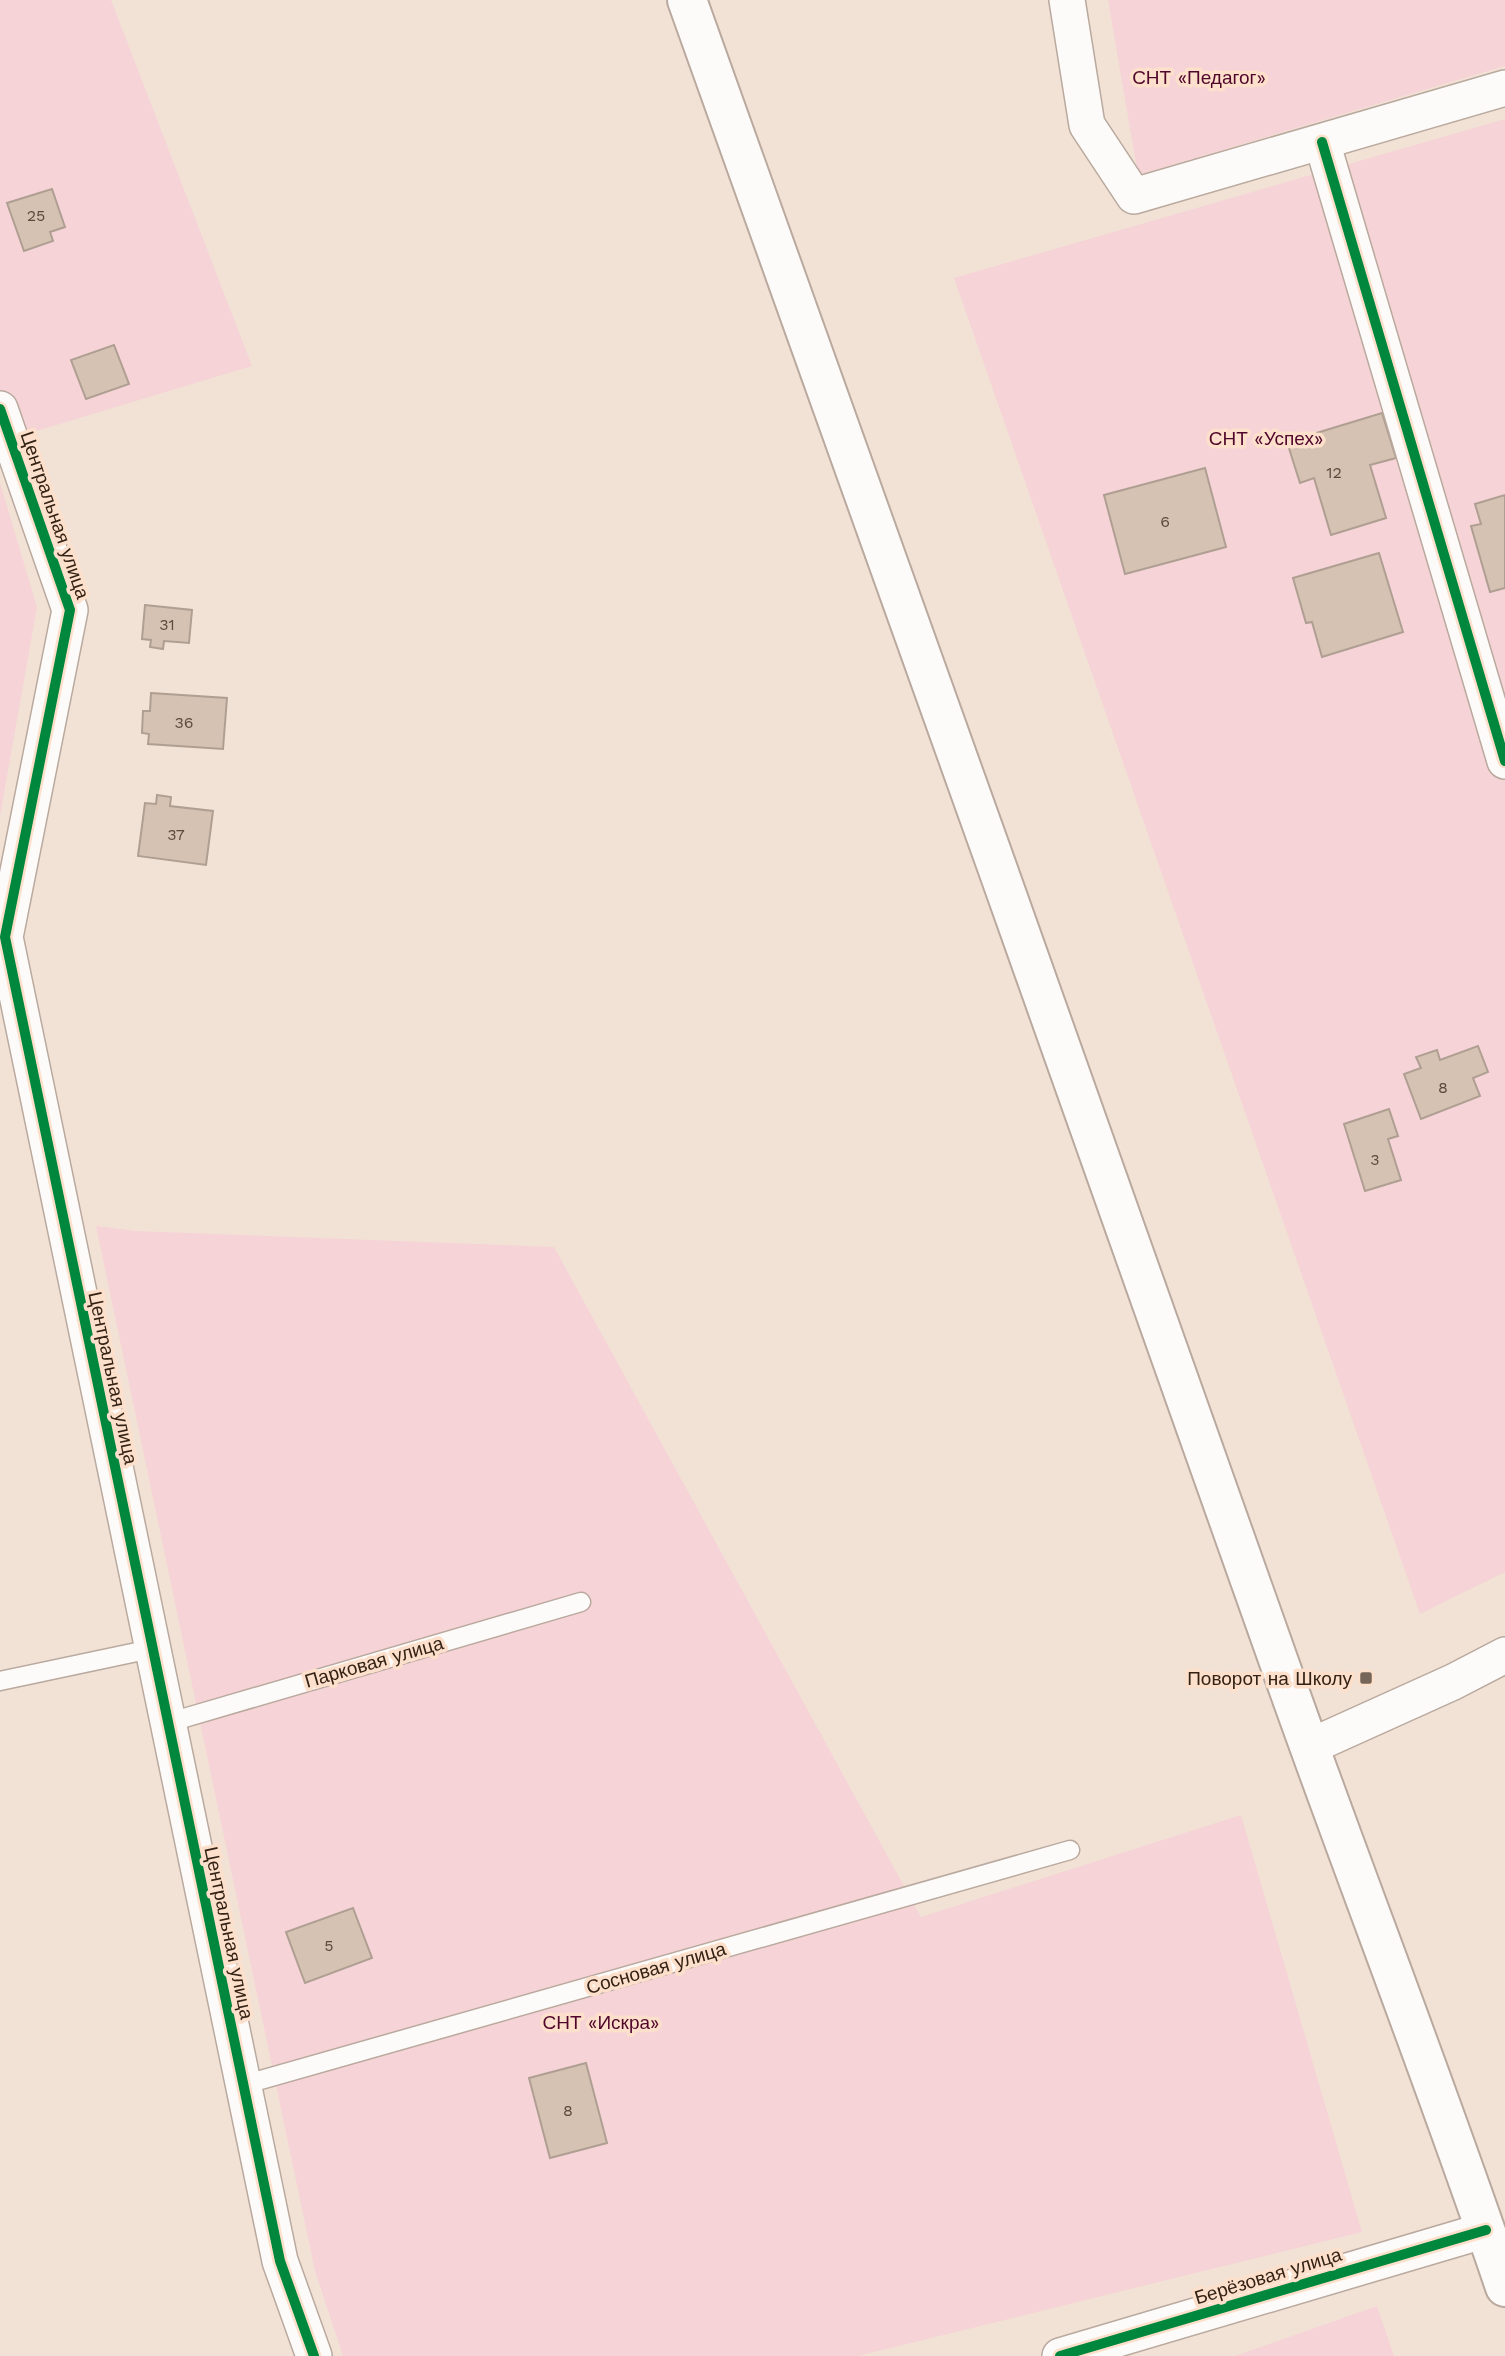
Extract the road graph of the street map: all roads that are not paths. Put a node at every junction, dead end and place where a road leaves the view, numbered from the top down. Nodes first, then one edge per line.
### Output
1 (687, 0) edge
2 (1068, 0) edge
3 (1505, 88) edge
4 (1322, 142) junction
5 (0, 409) edge
6 (1505, 761) edge
7 (581, 1602) dead end
8 (151, 1649) junction
9 (1505, 1655) edge
10 (0, 1681) edge
11 (167, 1723) junction
12 (1309, 1747) junction
13 (1070, 1850) dead end
14 (243, 2085) junction
15 (1486, 2230) junction
16 (1505, 2287) edge
17 (314, 2356) edge
18 (1060, 2356) edge

1 - 12 main road
2 - 4 street
3 - 4 street
4 - 6 street
5 - 8 street, Центральная улица
7 - 11 lane, Парковая улица
8 - 10 lane
8 - 11 street, Центральная улица
9 - 12 street
11 - 14 street, Центральная улица
12 - 15 main road
13 - 14 lane, Сосновая улица
14 - 17 street, Центральная улица
15 - 16 main road
15 - 18 street, Берёзовая улица

